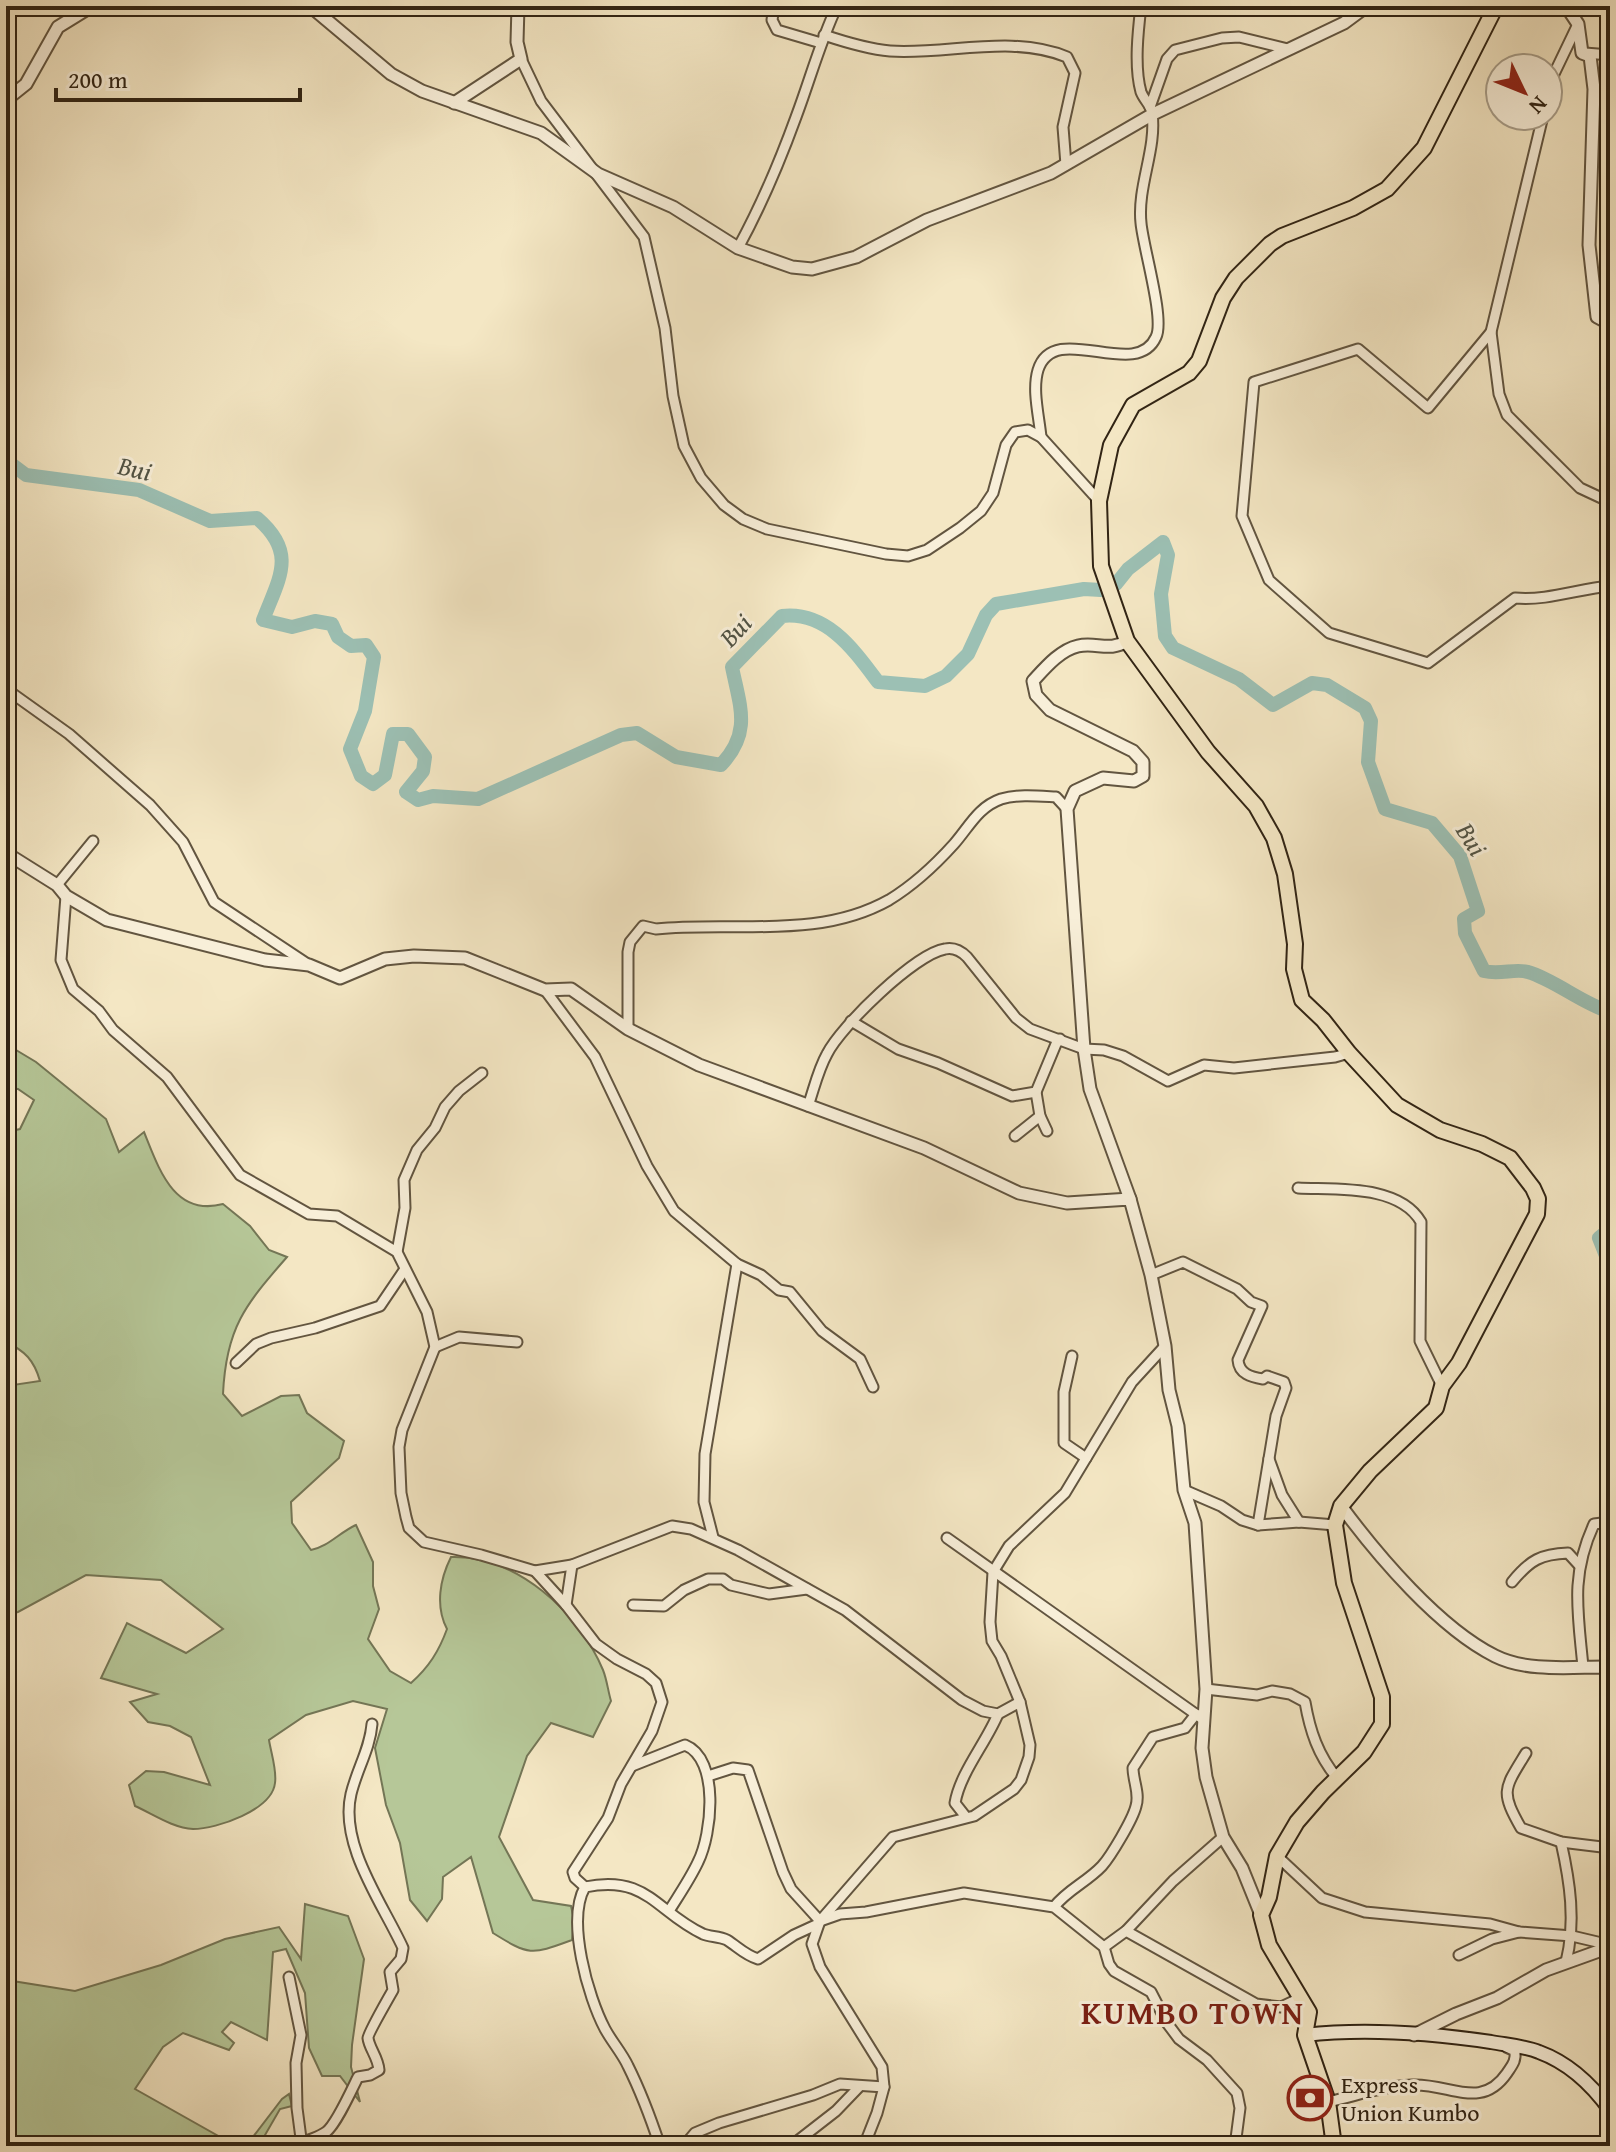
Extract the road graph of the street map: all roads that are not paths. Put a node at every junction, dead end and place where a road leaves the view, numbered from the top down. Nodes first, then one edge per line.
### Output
1 (92, 6) edge
2 (310, 6) edge
3 (518, 6) edge
4 (774, 6) edge
5 (837, 6) edge
6 (1141, 6) edge
7 (1367, 6) edge
8 (1496, 6) edge
9 (1566, 6) edge
10 (1578, 24) junction
11 (822, 39) junction
12 (1288, 49) junction
13 (1564, 53) edge
14 (1582, 53) junction
15 (1610, 55) edge
16 (521, 59) junction
17 (6, 100) edge
18 (454, 103) junction
19 (1152, 110) junction
20 (1539, 132) edge
21 (1066, 165) junction
22 (598, 174) junction
23 (738, 248) junction
24 (1610, 307) edge
25 (1597, 317) junction
26 (1610, 324) edge
27 (1491, 332) junction
28 (1041, 437) junction
29 (1099, 501) junction
30 (1610, 502) edge
31 (1610, 586) edge
32 (1127, 641) junction
33 (6, 689) edge
34 (1075, 791) junction
35 (1056, 797) junction
36 (1067, 809) junction
37 (93, 841) dead end
38 (6, 853) edge
39 (57, 885) junction
40 (66, 896) junction
41 (309, 965) junction
42 (545, 990) junction
43 (851, 1021) junction
44 (628, 1029) junction
45 (1060, 1039) junction
46 (1084, 1049) junction
47 (1349, 1053) junction
48 (482, 1073) dead end
49 (1036, 1092) junction
50 (808, 1106) junction
51 (1040, 1116) junction
52 (1047, 1131) dead end
53 (1015, 1136) dead end
54 (1298, 1188) dead end
55 (1130, 1199) junction
56 (397, 1252) junction
57 (737, 1264) junction
58 (405, 1269) junction
59 (1151, 1275) junction
60 (517, 1342) dead end
61 (1165, 1346) junction
62 (435, 1347) junction
63 (1072, 1356) dead end
64 (236, 1363) dead end
65 (1442, 1386) junction
66 (873, 1387) dead end
67 (1086, 1458) junction
68 (1269, 1459) junction
69 (1184, 1490) junction
70 (1341, 1506) junction
71 (1299, 1522) junction
72 (1610, 1522) edge
73 (1258, 1525) junction
74 (1335, 1525) junction
75 (713, 1537) junction
76 (947, 1538) dead end
77 (1584, 1545) junction
78 (1568, 1553) junction
79 (572, 1565) junction
80 (1579, 1565) junction
81 (535, 1571) junction
82 (993, 1572) junction
83 (1512, 1582) dead end
84 (807, 1589) junction
85 (566, 1605) junction
86 (633, 1605) dead end
87 (1583, 1667) junction
88 (1610, 1670) edge
89 (1206, 1689) junction
90 (1020, 1702) junction
91 (998, 1714) junction
92 (1200, 1717) junction
93 (372, 1724) dead end
94 (1526, 1753) dead end
95 (632, 1766) junction
96 (708, 1776) junction
97 (1337, 1778) junction
98 (966, 1817) junction
99 (1223, 1837) junction
100 (1561, 1842) junction
101 (1610, 1848) edge
102 (1277, 1856) junction
103 (585, 1887) junction
104 (1054, 1907) junction
105 (669, 1911) junction
106 (1261, 1915) junction
107 (819, 1922) junction
108 (1126, 1931) junction
109 (1519, 1932) junction
110 (1572, 1936) junction
111 (1610, 1946) edge
112 (1104, 1947) junction
113 (1459, 1955) dead end
114 (1566, 1962) junction
115 (289, 1977) dead end
116 (1300, 1998) junction
117 (1305, 2035) junction
118 (1414, 2035) junction
119 (1495, 2043) junction
120 (859, 2087) junction
121 (884, 2087) junction
122 (1328, 2102) junction
123 (1610, 2110) edge
124 (1012, 2142) dead end
125 (302, 2145) edge
126 (660, 2146) edge
127 (684, 2146) edge
128 (791, 2146) edge
129 (864, 2146) edge
130 (949, 2146) edge
131 (1235, 2146) edge
132 (1334, 2146) edge

1 - 17 street
2 - 18 street
3 - 16 street
4 - 11 street
5 - 11 street
6 - 19 street
7 - 12 street
8 - 29 highway
9 - 10 street
10 - 13 street
10 - 14 street
11 - 21 street
11 - 23 street
12 - 19 street
12 - 19 street
14 - 15 street
14 - 25 street
16 - 18 street
16 - 22 street
18 - 22 street
19 - 21 street
19 - 28 street
20 - 27 street
21 - 23 street
22 - 23 street
22 - 28 street
24 - 25 street
25 - 26 street
27 - 30 street
27 - 31 street
28 - 29 street
29 - 32 highway
32 - 34 street
32 - 47 highway
33 - 41 street
34 - 35 street
34 - 36 street
35 - 36 street
35 - 44 street
36 - 46 street
37 - 39 street
38 - 39 street
39 - 40 street
40 - 41 street
40 - 56 street
41 - 42 street
42 - 44 street
42 - 57 street
43 - 45 street
43 - 49 street
43 - 50 street
44 - 50 street
45 - 46 street
45 - 49 street
46 - 47 street
46 - 55 street
47 - 65 highway
48 - 56 street
49 - 51 street
50 - 55 street
51 - 52 street
51 - 53 street
54 - 65 street
55 - 59 street
56 - 58 street
57 - 66 street
57 - 75 street
58 - 62 street
58 - 64 street
59 - 61 street
59 - 68 street
60 - 62 street
61 - 67 street
61 - 69 street
62 - 81 street
63 - 67 street
65 - 70 highway
67 - 82 street
68 - 71 street
68 - 73 street
69 - 73 street
69 - 89 street
70 - 74 highway
70 - 87 street
71 - 73 street
71 - 74 street
72 - 77 street
74 - 97 highway
75 - 79 street
75 - 84 street
76 - 82 street
77 - 78 street
77 - 80 street
78 - 80 street
78 - 83 street
79 - 81 street
79 - 85 street
80 - 87 street
81 - 85 street
82 - 90 street
82 - 92 street
84 - 86 street
84 - 91 street
85 - 95 street
87 - 88 street
89 - 92 street
89 - 97 street
90 - 91 street
90 - 98 street
91 - 98 street
92 - 99 street
92 - 104 street
93 - 125 street
94 - 100 street
95 - 96 street
95 - 103 street
96 - 105 street
96 - 107 street
97 - 102 highway
98 - 107 street
99 - 106 street
99 - 108 street
100 - 101 street
100 - 110 street
102 - 106 highway
102 - 109 street
103 - 105 street
103 - 126 street
104 - 107 street
104 - 112 street
105 - 107 street
106 - 116 highway
107 - 121 street
108 - 112 street
108 - 116 street
109 - 110 street
109 - 113 street
110 - 111 street
110 - 114 street
111 - 114 street
112 - 131 street
114 - 118 street
115 - 125 street
116 - 117 highway
117 - 118 main road
117 - 122 highway
118 - 119 main road
119 - 122 street
119 - 123 main road
120 - 121 street
120 - 127 street
120 - 128 street
121 - 129 street
122 - 132 highway
124 - 130 street

